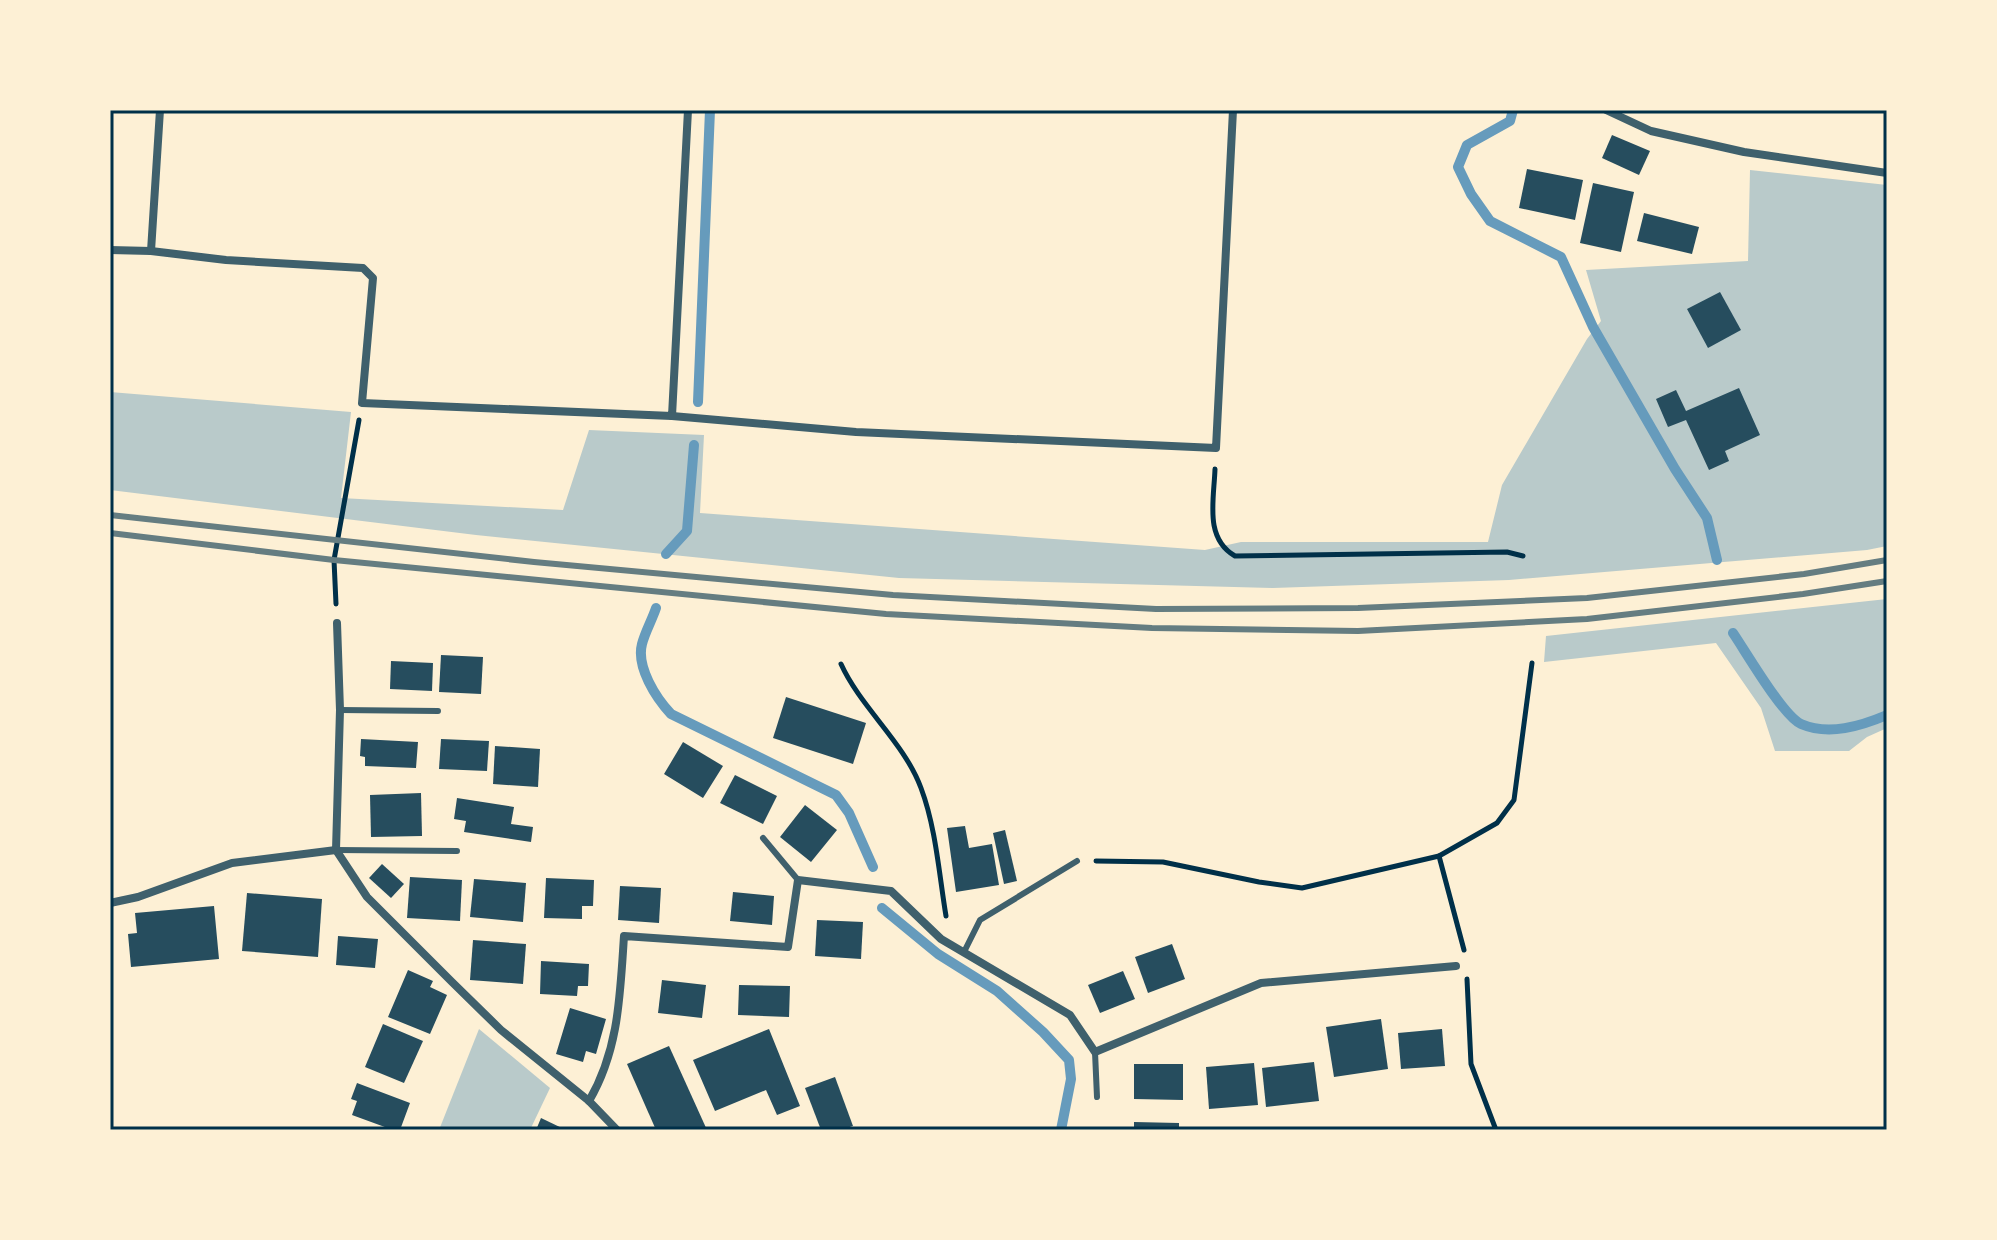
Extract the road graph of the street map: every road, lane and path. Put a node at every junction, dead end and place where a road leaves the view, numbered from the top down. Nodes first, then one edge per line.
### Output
1 (160, 110) edge
2 (688, 110) edge
3 (1233, 110) edge
4 (1606, 110) edge
5 (1887, 173) edge
6 (110, 250) edge
7 (151, 251) junction
8 (362, 403) junction
9 (672, 416) junction
10 (1216, 448) junction
11 (1523, 556) dead end
12 (337, 623) joint
13 (1532, 663) dead end
14 (841, 664) dead end
15 (340, 710) junction
16 (438, 711) dead end
17 (763, 838) dead end
18 (336, 850) junction
19 (457, 851) dead end
20 (1439, 856) junction
21 (1077, 861) joint
22 (798, 880) junction
23 (110, 903) edge
24 (941, 939) junction
25 (964, 952) junction
26 (1466, 957) dead end
27 (1456, 966) dead end
28 (1467, 972) dead end
29 (1095, 1052) junction
30 (1097, 1097) dead end
31 (589, 1101) junction
32 (617, 1130) edge
33 (1496, 1130) edge

1 - 7 street
2 - 9 street
3 - 10 street
4 - 5 street
6 - 7 street
7 - 8 street
8 - 9 street
8 - 12 path
9 - 10 street
10 - 11 path
12 - 15 street
13 - 20 path
14 - 24 path
15 - 16 lane
15 - 18 street
17 - 22 lane
18 - 19 lane
18 - 23 street
18 - 31 street
20 - 21 path
20 - 26 path
21 - 25 lane
22 - 24 street
22 - 31 street
24 - 25 street
25 - 29 street
27 - 29 street
28 - 33 path
29 - 30 lane
31 - 32 street

